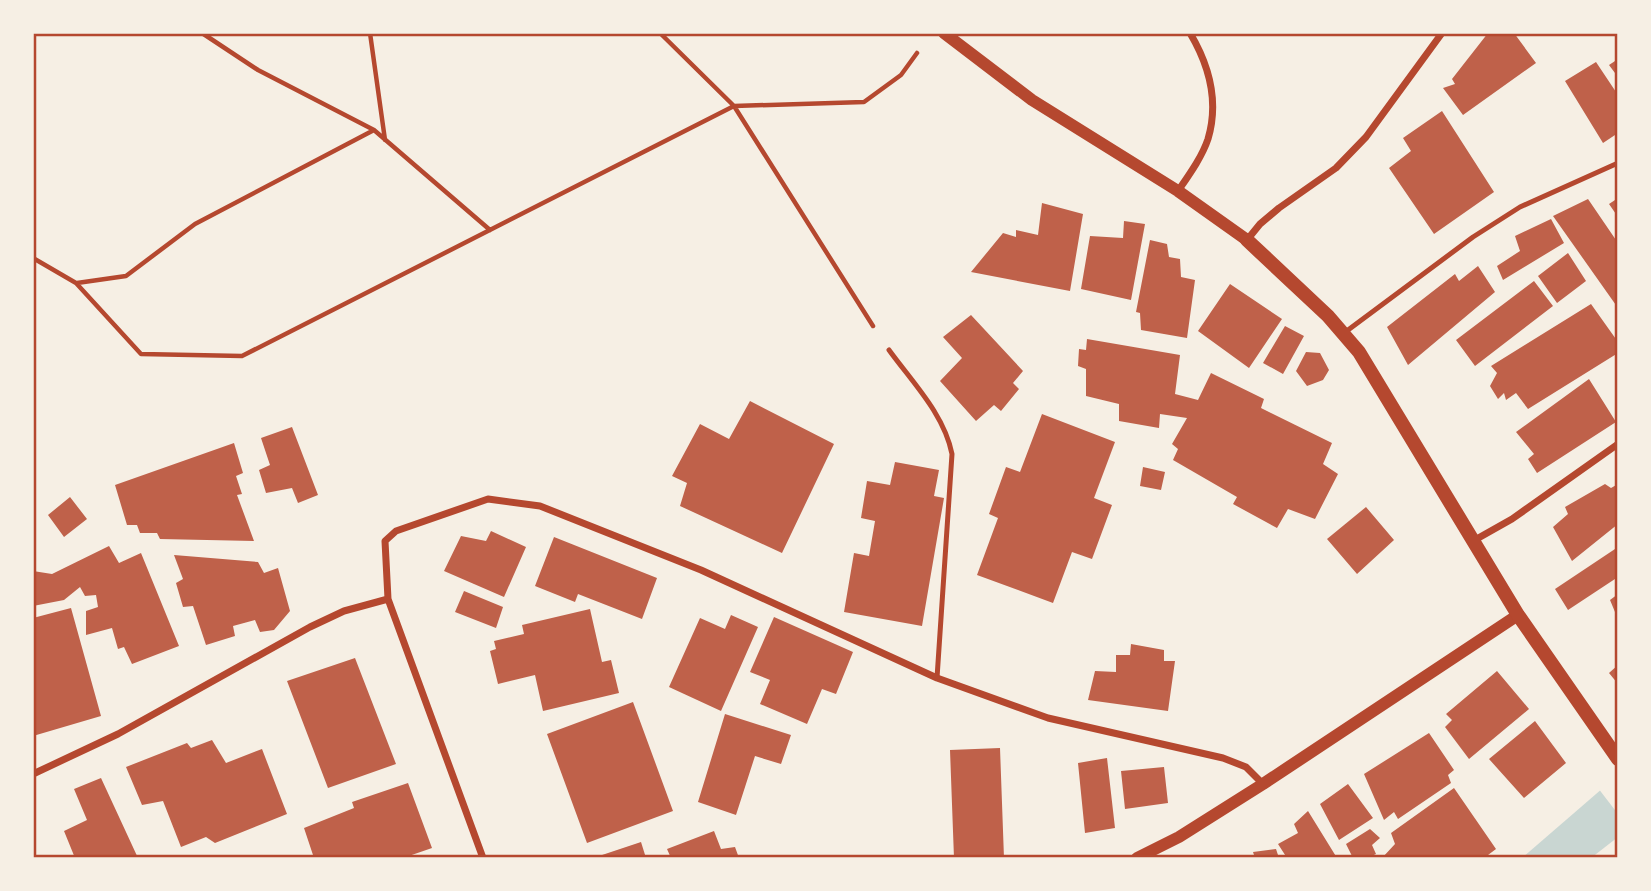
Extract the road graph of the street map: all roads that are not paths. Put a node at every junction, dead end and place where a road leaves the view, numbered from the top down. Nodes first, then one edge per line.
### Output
1 (944, 33) edge
2 (1190, 33) edge
3 (1442, 33) edge
4 (1618, 163) edge
5 (1178, 191) junction
6 (1247, 240) junction
7 (1344, 333) junction
8 (889, 350) road end
9 (1618, 444) edge
10 (1472, 542) junction
11 (388, 598) junction
12 (1518, 615) junction
13 (937, 678) junction
14 (1618, 759) edge
15 (33, 774) edge
16 (1263, 784) junction
17 (483, 858) edge
18 (1137, 858) edge

1 - 5 street
2 - 5 street
3 - 6 street
4 - 7 lane
5 - 6 street
6 - 7 main road
7 - 10 main road
8 - 13 lane
9 - 10 street
10 - 12 main road
11 - 13 street
11 - 15 street
11 - 17 street
12 - 14 main road
12 - 16 street
13 - 16 street
16 - 18 street

